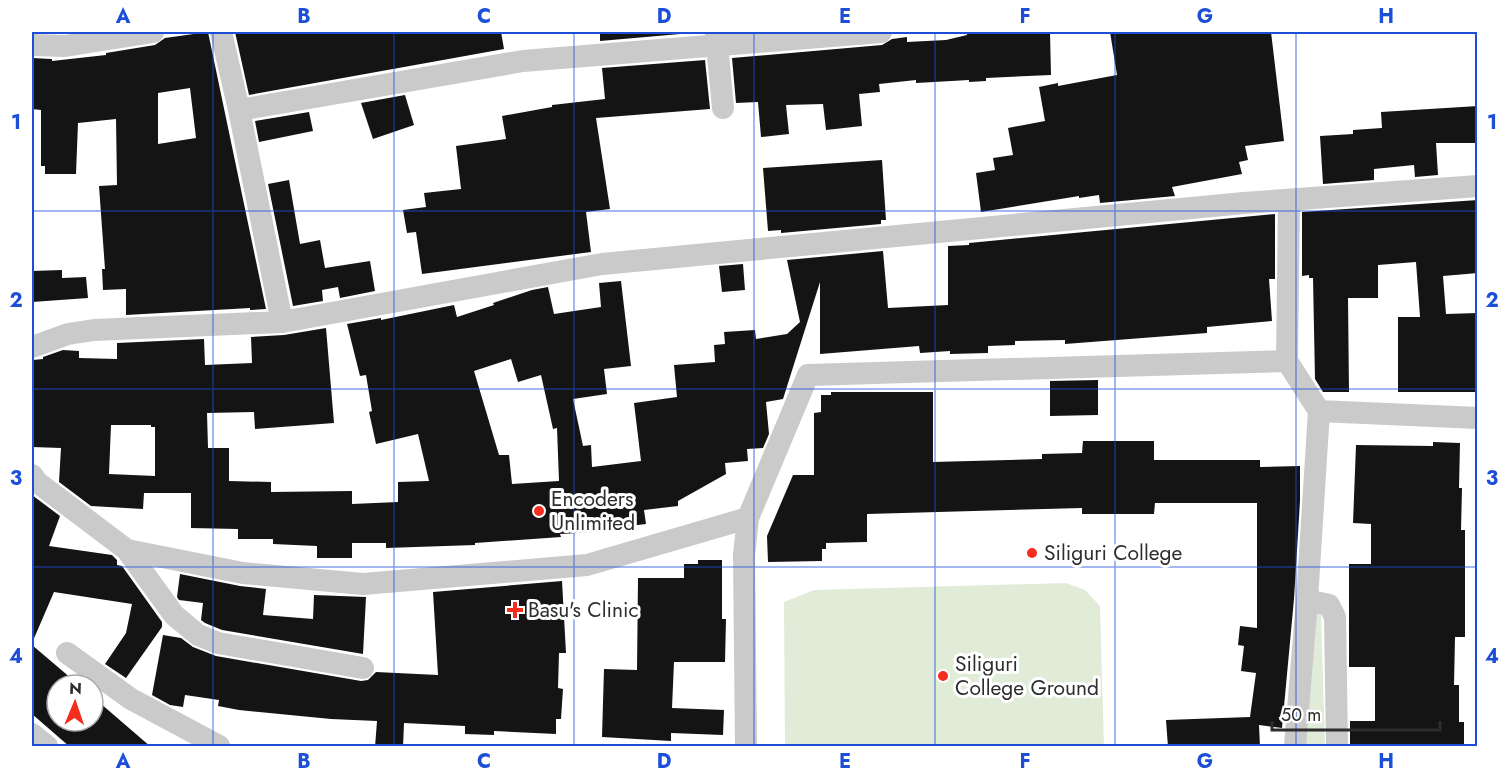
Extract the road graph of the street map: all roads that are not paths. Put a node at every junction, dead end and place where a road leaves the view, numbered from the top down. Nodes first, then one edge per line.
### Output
1 (153, 32) edge
2 (221, 32) edge
3 (881, 32) edge
4 (717, 39) edge
5 (32, 45) edge
6 (723, 108) dead end
7 (239, 110) junction
8 (1478, 186) edge
9 (1289, 200) junction
10 (282, 322) junction
11 (32, 347) edge
12 (1287, 361) junction
13 (1318, 411) junction
14 (1478, 418) edge
15 (32, 476) edge
16 (748, 518) junction
17 (127, 550) junction
18 (1307, 600) junction
19 (67, 653) dead end
20 (363, 668) dead end
21 (32, 734) edge
22 (47, 747) edge
23 (219, 747) edge
24 (746, 747) edge
25 (1295, 747) edge
26 (1337, 747) edge

1 - 5 street
2 - 7 street
3 - 4 street
4 - 6 street
4 - 7 street
7 - 10 street
8 - 9 street
9 - 10 street
9 - 12 street
10 - 11 street
12 - 13 street
12 - 16 street
13 - 14 street
13 - 18 street
15 - 17 street
16 - 17 street
16 - 24 street
17 - 20 street
18 - 25 street
18 - 26 street
19 - 23 street
21 - 22 street

